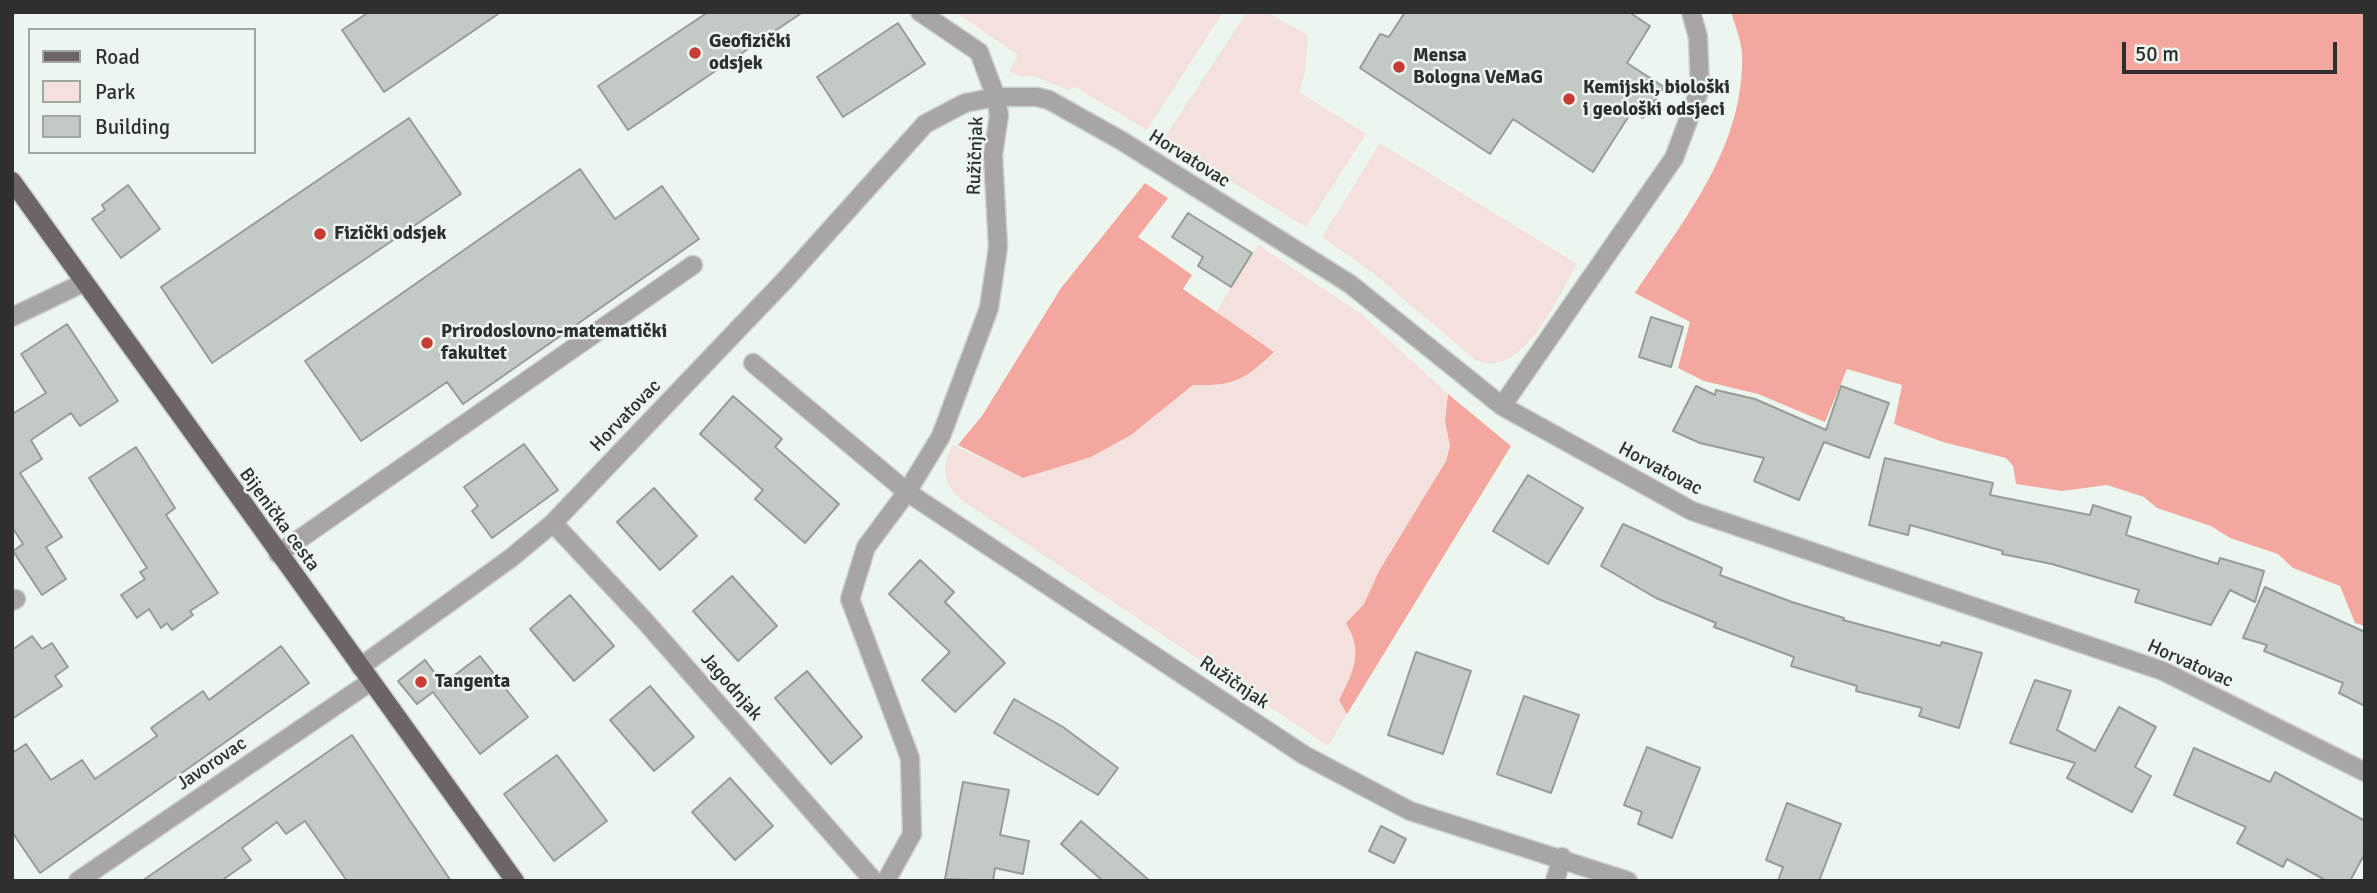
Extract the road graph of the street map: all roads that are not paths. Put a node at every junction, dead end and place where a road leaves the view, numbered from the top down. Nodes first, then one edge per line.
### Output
1 (920, 12) edge
2 (1690, 12) edge
3 (996, 97) junction
4 (12, 181) edge
5 (693, 265) dead end
6 (83, 283) junction
7 (12, 317) edge
8 (753, 363) dead end
9 (1502, 406) junction
10 (907, 492) junction
11 (553, 523) junction
12 (278, 554) junction
13 (365, 675) junction
14 (2365, 772) edge
15 (1559, 869) edge
16 (78, 881) edge
17 (514, 881) edge
18 (874, 881) edge
19 (886, 881) edge
20 (1628, 881) edge

1 - 3 street
2 - 9 street
3 - 9 street, Horvatovac
3 - 10 street, Ružičnjak
3 - 11 street, Horvatovac
4 - 6 main road, Bijenička cesta
5 - 12 street
6 - 7 street
6 - 12 main road, Bijenička cesta
8 - 10 street, Ružičnjak
9 - 14 street, Horvatovac
10 - 15 street, Ružičnjak
10 - 19 street, Ružičnjak
11 - 13 street, Horvatovac
11 - 18 street, Jagodnjak
12 - 13 main road, Bijenička cesta
13 - 16 street, Javorovac
13 - 17 main road, Bijenička cesta
15 - 20 street, Ružičnjak

